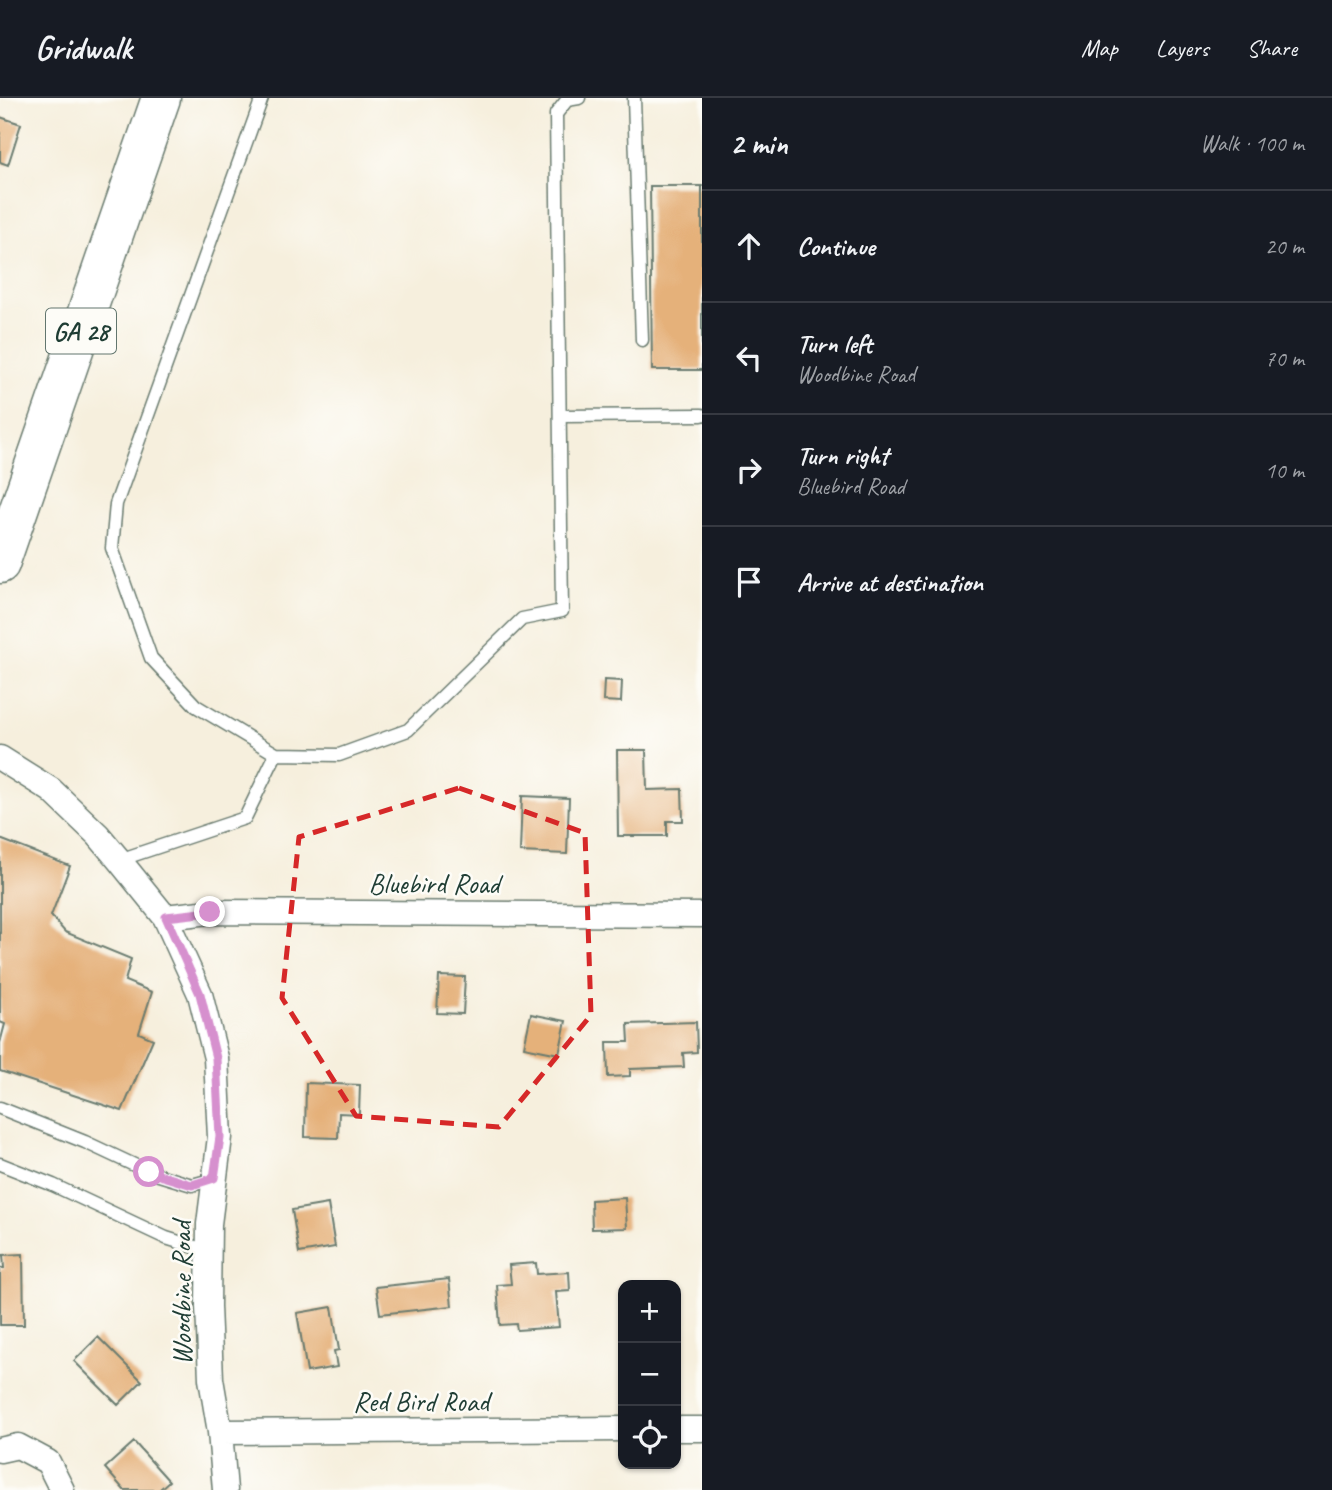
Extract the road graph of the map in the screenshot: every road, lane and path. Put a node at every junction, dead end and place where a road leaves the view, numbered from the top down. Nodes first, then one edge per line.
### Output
1 (161, 98) edge
2 (262, 98) edge
3 (579, 98) edge
4 (634, 98) edge
5 (642, 340) dead end
6 (702, 415) edge
7 (560, 416) junction
8 (0, 564) edge
9 (276, 754) junction
10 (0, 758) edge
11 (119, 860) junction
12 (702, 915) edge
13 (166, 917) junction
14 (0, 1108) edge
15 (0, 1164) edge
16 (214, 1178) junction
17 (208, 1251) junction
18 (618, 1429) edge
19 (681, 1429) edge
20 (702, 1429) edge
21 (219, 1432) junction
22 (0, 1450) edge
23 (62, 1490) edge
24 (225, 1490) edge

1 - 8 main road, GA 28
2 - 9 lane
3 - 7 lane
4 - 5 lane
6 - 7 lane
7 - 9 lane
9 - 11 lane
10 - 11 street, Woodbine Road
11 - 13 street, Woodbine Road
12 - 13 street, Bluebird Road
13 - 16 street, Woodbine Road
14 - 16 lane
15 - 17 lane
16 - 17 street, Woodbine Road
17 - 21 street, Woodbine Road
18 - 21 street, Red Bird Road
19 - 20 street
21 - 24 street, Woodbine Road
22 - 23 street

